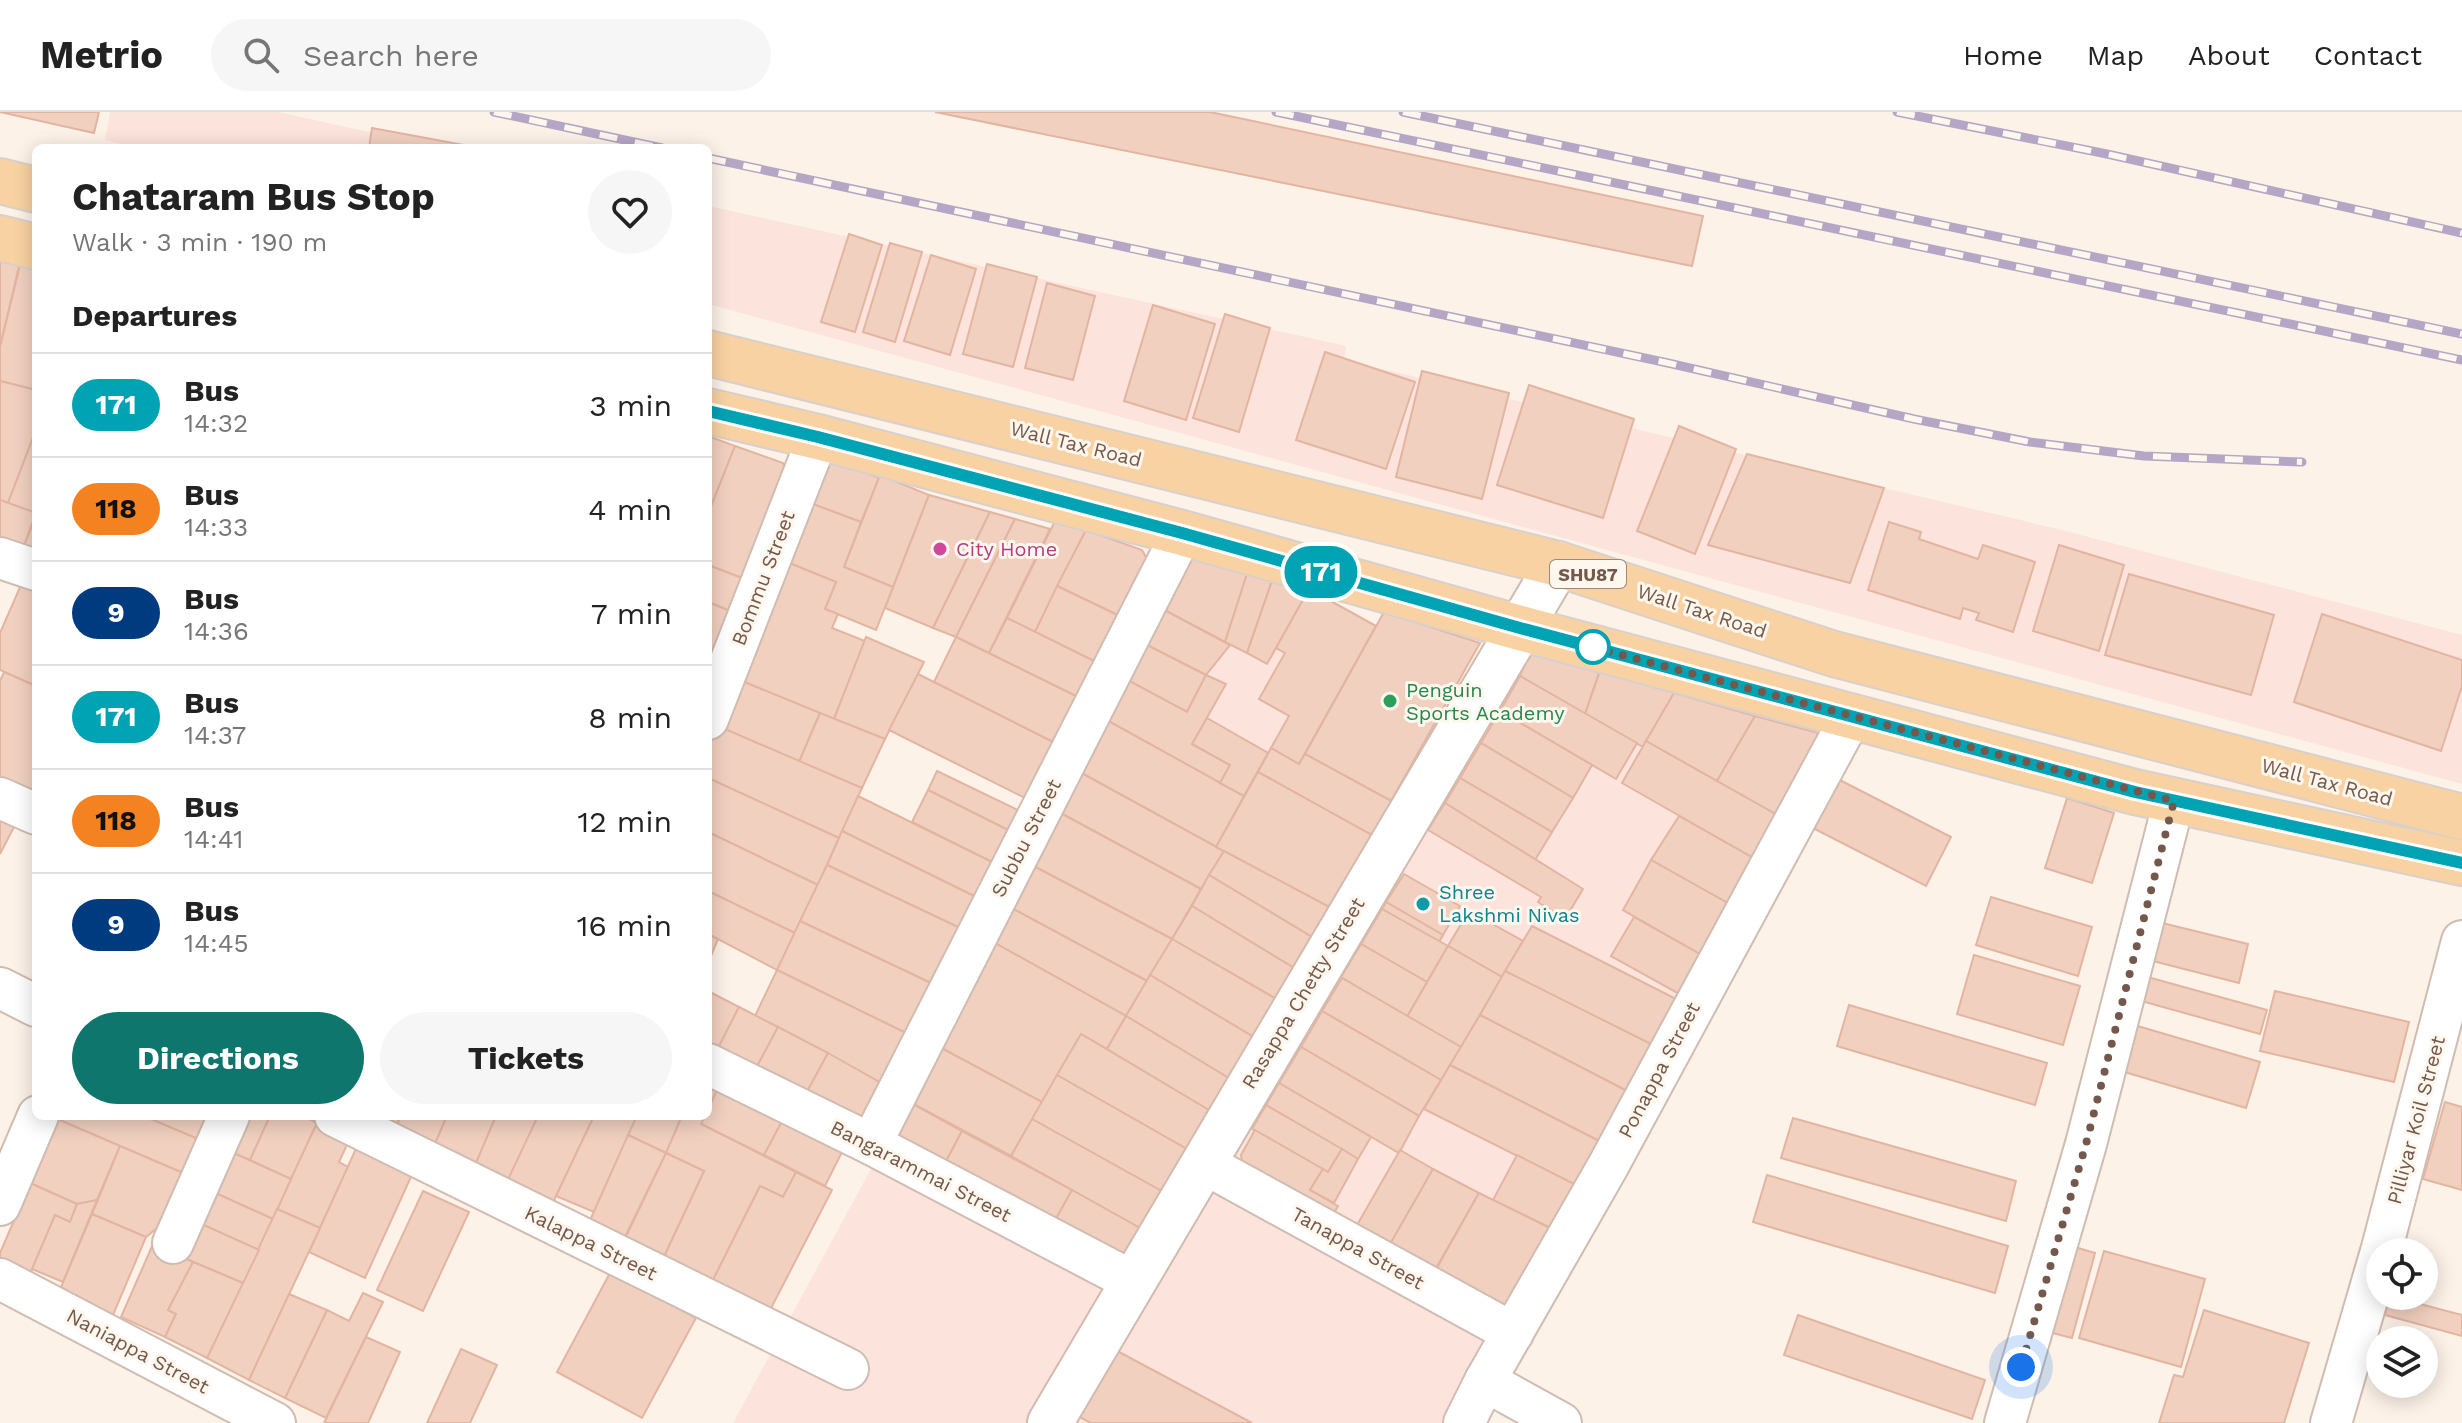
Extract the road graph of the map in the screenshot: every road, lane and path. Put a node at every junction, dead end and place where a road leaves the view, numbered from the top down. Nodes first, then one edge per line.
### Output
1 (0, 181) edge
2 (32, 189) edge
3 (0, 238) edge
4 (32, 246) edge
5 (712, 354) edge
6 (712, 412) edge
7 (818, 437) junction
8 (1182, 533) junction
9 (0, 558) edge
10 (1558, 564) junction
11 (32, 569) edge
12 (1520, 628) junction
13 (712, 709) edge
14 (1852, 715) junction
15 (0, 798) edge
16 (2174, 801) junction
17 (32, 812) edge
18 (2462, 817) edge
19 (2462, 863) edge
20 (2462, 941) edge
21 (0, 988) edge
22 (32, 1004) edge
23 (712, 1066) edge
24 (227, 1120) edge
25 (343, 1120) edge
26 (22, 1128) edge
27 (871, 1144) junction
28 (1203, 1163) junction
29 (0, 1205) edge
30 (2384, 1238) edge
31 (173, 1243) dead end
32 (0, 1279) edge
33 (1132, 1281) junction
34 (2366, 1302) edge
35 (1513, 1333) junction
36 (848, 1369) dead end
37 (1485, 1381) junction
38 (275, 1423) edge
39 (1050, 1423) edge
40 (1464, 1423) edge
41 (1561, 1423) edge
42 (2005, 1423) edge
43 (2331, 1423) edge

1 - 2 main road
3 - 4 main road
5 - 10 main road, Wall Tax Road / SHU87
6 - 7 main road
7 - 8 main road
7 - 13 street, Bommu Street
8 - 12 main road
8 - 27 street, Subbu Street
9 - 11 street
10 - 12 street, Rasappa Chetty Street
10 - 18 main road, Wall Tax Road / SHU87
12 - 14 main road
12 - 28 street, Rasappa Chetty Street
14 - 16 main road
14 - 35 street, Ponappa Street
15 - 17 street
16 - 19 main road
16 - 42 street
20 - 30 street, Pilliyar Koil Street
21 - 22 street
23 - 27 street, Bangarammai Street
24 - 31 street
25 - 36 street, Kalappa Street
26 - 29 street
27 - 33 street, Bangarammai Street
28 - 33 street, Rasappa Chetty Street
28 - 35 street, Tanappa Street
32 - 38 street, Naniappa Street
33 - 39 street, Rasappa Chetty Street
34 - 43 street, Pilliyar Koil Street
35 - 37 street, Ponappa Street
37 - 40 street, Ponappa Street
37 - 41 street

